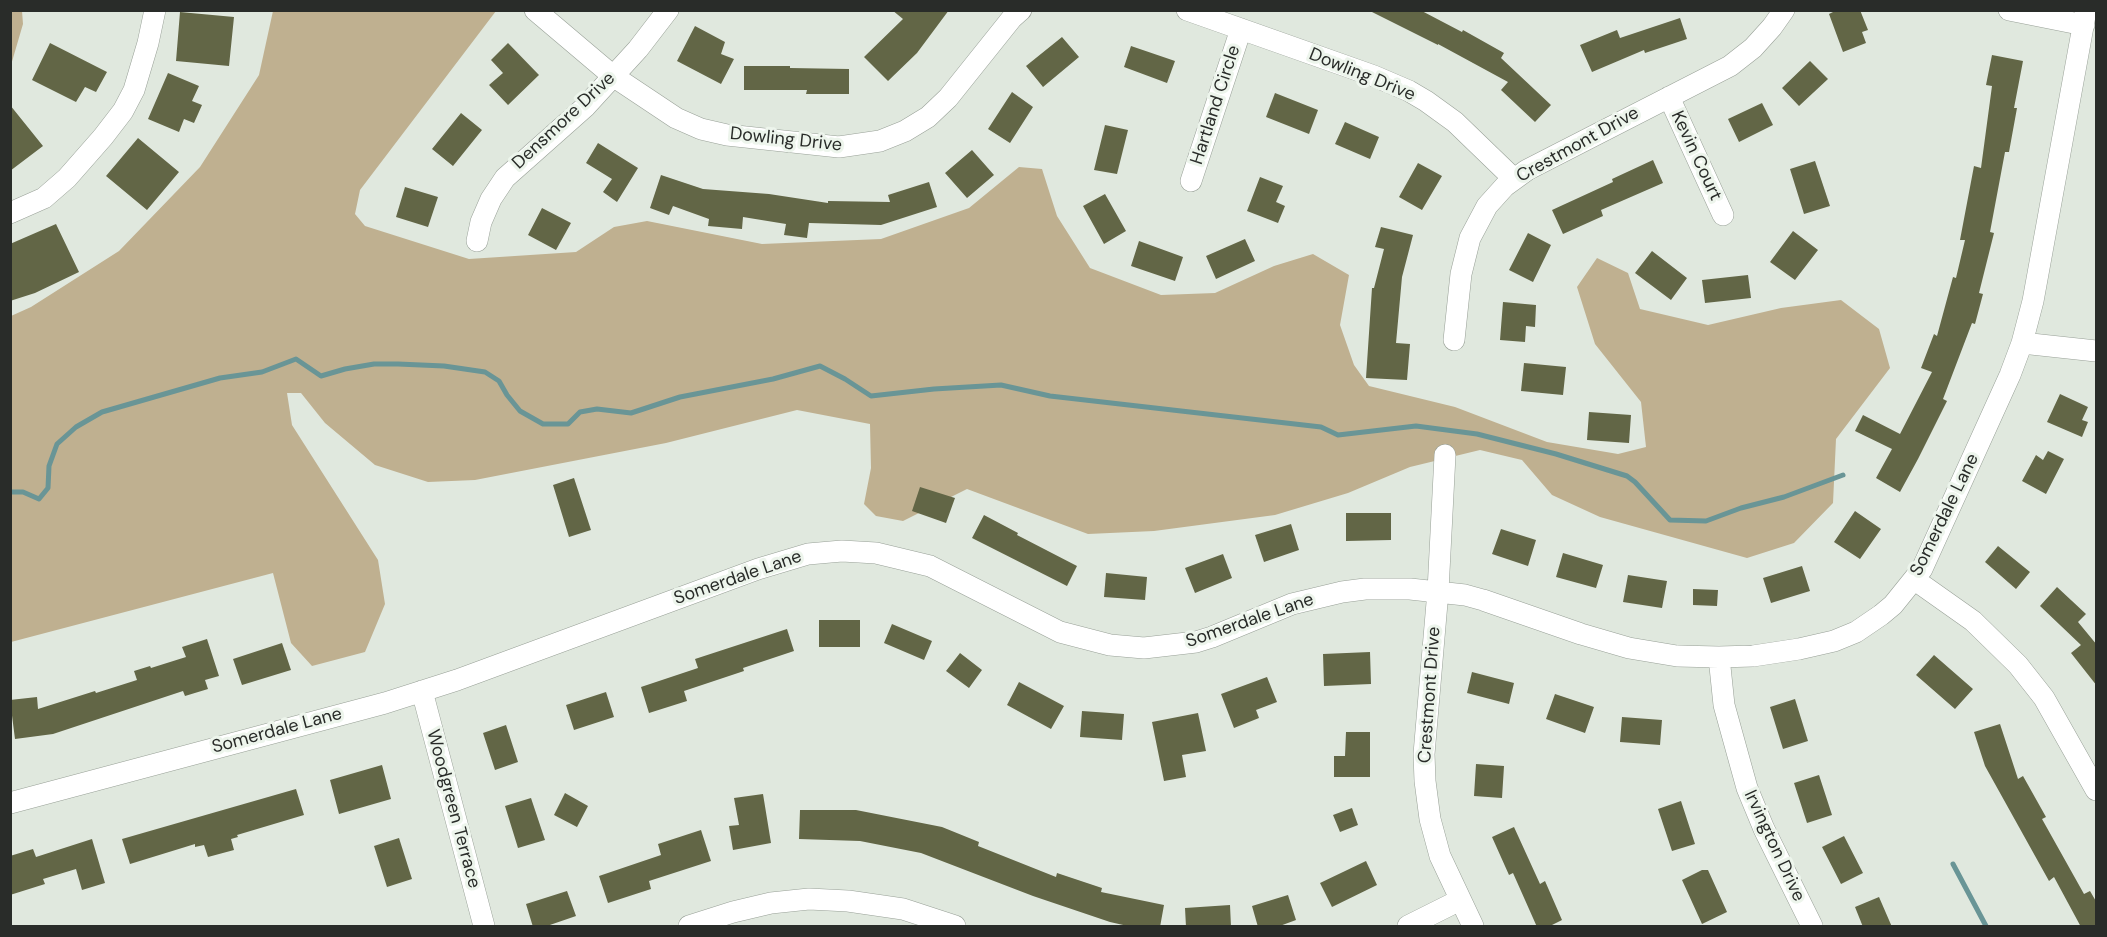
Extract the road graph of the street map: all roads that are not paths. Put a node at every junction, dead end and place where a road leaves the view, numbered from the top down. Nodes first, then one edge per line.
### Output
1 (155, 10) edge
2 (535, 10) edge
3 (668, 10) edge
4 (1021, 10) edge
5 (1187, 10) edge
6 (1784, 10) edge
7 (2009, 10) edge
8 (2085, 18) edge
9 (1241, 29) junction
10 (613, 76) junction
11 (1668, 97) junction
12 (1514, 179) junction
13 (1191, 181) dead end
14 (10, 213) edge
15 (1723, 215) dead end
16 (477, 242) dead end
17 (1454, 340) dead end
18 (2022, 343) junction
19 (2097, 351) edge
20 (1445, 455) dead end
21 (1915, 580) junction
22 (1438, 591) junction
23 (1719, 657) junction
24 (422, 691) junction
25 (2096, 789) edge
26 (10, 803) edge
27 (1460, 900) junction
28 (484, 927) edge
29 (689, 927) edge
30 (956, 927) edge
31 (1408, 927) edge
32 (1473, 927) edge
33 (1812, 927) edge

1 - 14 street
2 - 10 street, Dowling Drive
3 - 10 street, Densmore Drive
4 - 10 street, Dowling Drive
5 - 9 street, Dowling Drive
6 - 11 street, Crestmont Drive
7 - 8 street
8 - 18 street, Somerdale Lane
9 - 12 street, Dowling Drive
9 - 13 street, Hartland Circle
10 - 16 street, Densmore Drive
11 - 12 street, Crestmont Drive
11 - 15 street, Kevin Court
12 - 17 street, Crestmont Drive
18 - 19 street
18 - 21 street, Somerdale Lane
20 - 22 street, Crestmont Drive
21 - 23 street, Somerdale Lane
21 - 25 street
22 - 23 street, Somerdale Lane
22 - 24 street, Somerdale Lane
22 - 27 street, Crestmont Drive
23 - 33 street, Irvington Drive
24 - 26 street, Somerdale Lane
24 - 28 street, Woodgreen Terrace
27 - 31 street
27 - 32 street, Crestmont Drive
29 - 30 street

